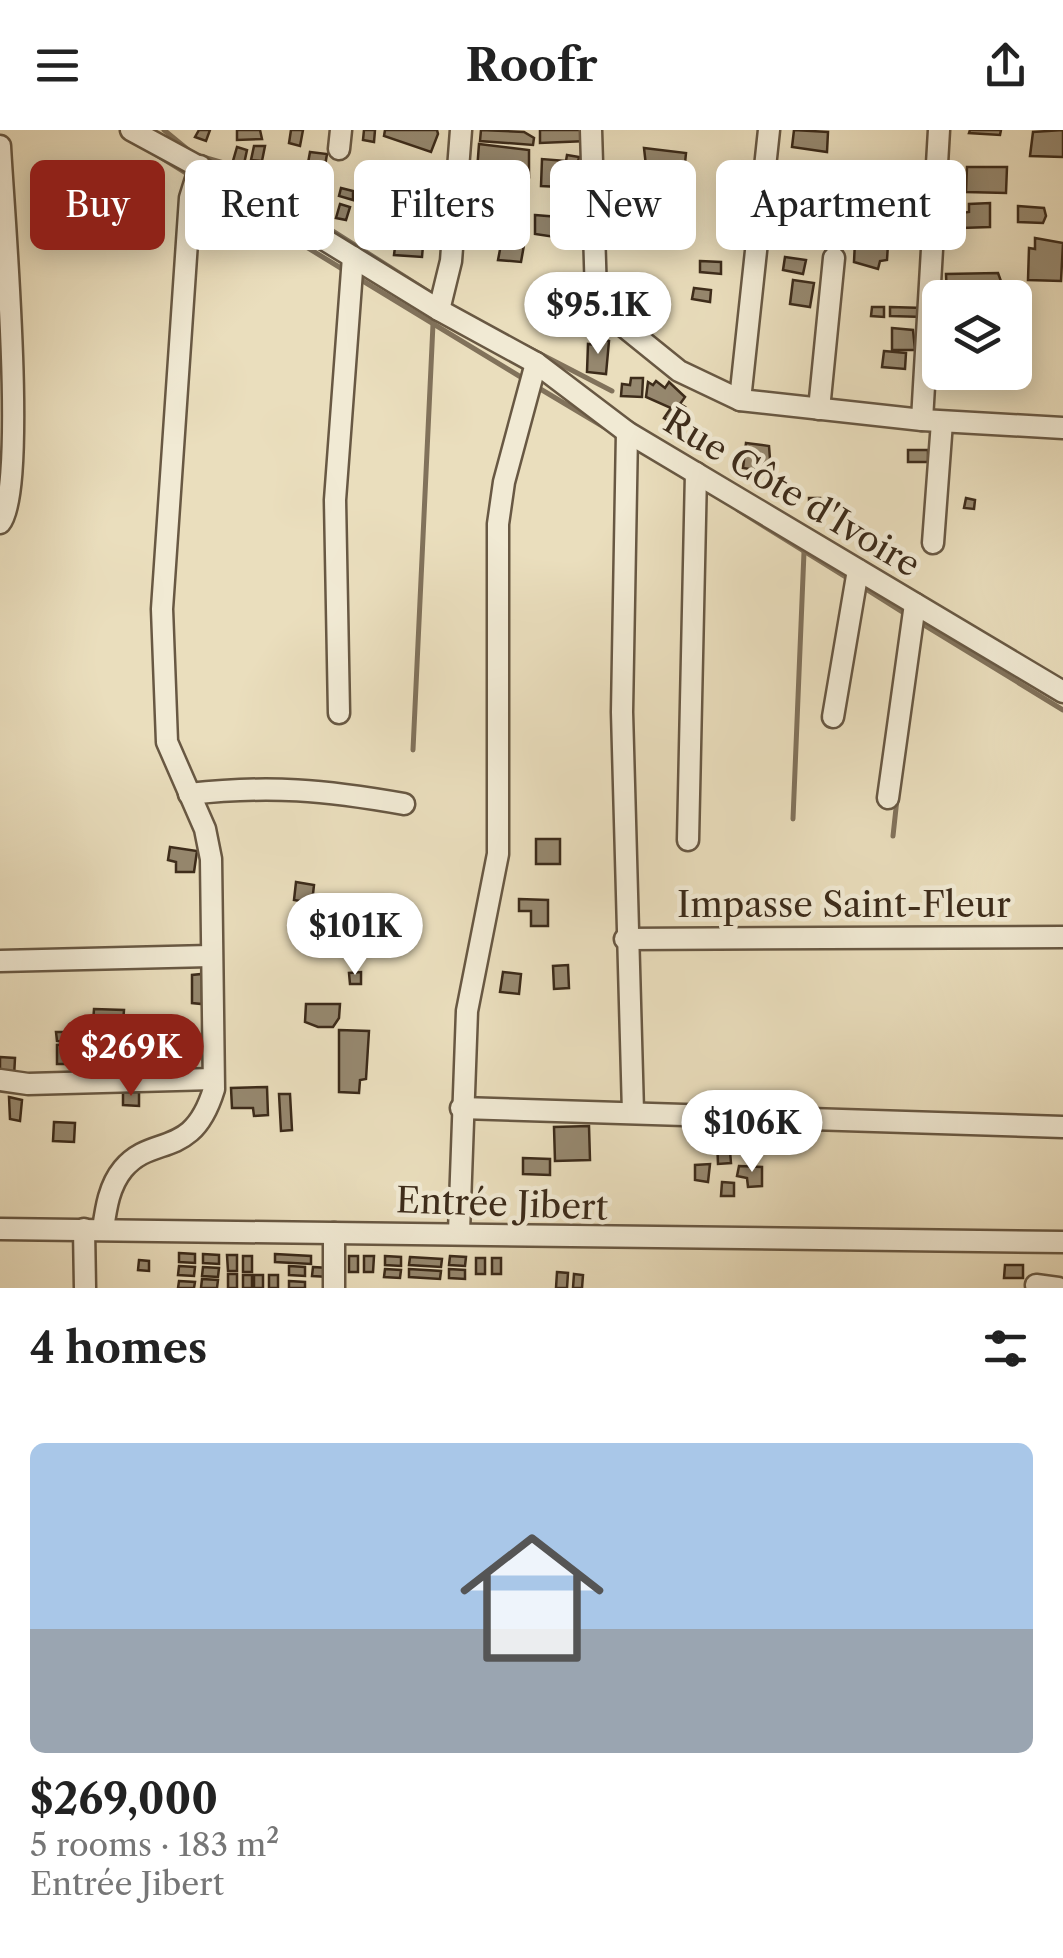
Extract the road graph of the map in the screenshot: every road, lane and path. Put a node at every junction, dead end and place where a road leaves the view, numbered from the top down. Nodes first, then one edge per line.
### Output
1 (132, 130) edge
2 (461, 130) edge
3 (591, 130) edge
4 (769, 130) edge
5 (939, 130) edge
6 (0, 146) edge
7 (189, 160) edge
8 (334, 246) edge
9 (186, 250) edge
10 (352, 257) junction
11 (834, 258) dead end
12 (439, 310) junction
13 (536, 363) junction
14 (740, 400) junction
15 (818, 409) junction
16 (932, 421) junction
17 (1063, 428) edge
18 (627, 432) junction
19 (696, 474) junction
20 (0, 522) edge
21 (933, 542) dead end
22 (858, 570) junction
23 (915, 604) junction
24 (1063, 692) edge
25 (339, 713) dead end
26 (833, 717) dead end
27 (189, 794) junction
28 (888, 798) dead end
29 (404, 804) dead end
30 (688, 840) dead end
31 (1063, 937) edge
32 (625, 939) junction
33 (210, 956) junction
34 (0, 960) edge
35 (213, 1079) junction
36 (0, 1080) edge
37 (461, 1108) junction
38 (633, 1112) junction
39 (1063, 1128) edge
40 (0, 1229) edge
41 (94, 1229) junction
42 (458, 1232) junction
43 (334, 1233) junction
44 (1063, 1242) edge
45 (1036, 1285) dead end
46 (85, 1288) edge
47 (334, 1288) edge
48 (1058, 1288) edge

1 - 7 street, Rue Côte d'Ivoire
2 - 12 street
3 - 14 street
4 - 14 street
5 - 16 street
6 - 20 street
8 - 10 street, Rue Côte d'Ivoire
9 - 27 street
10 - 12 street, Rue Côte d'Ivoire
10 - 25 street
11 - 15 street
12 - 13 street, Rue Côte d'Ivoire
13 - 18 street, Rue Côte d'Ivoire
13 - 37 street
14 - 15 street
15 - 16 street
16 - 17 street
16 - 21 street
18 - 19 street, Rue Côte d'Ivoire
18 - 32 street
19 - 22 street, Rue Côte d'Ivoire
19 - 30 street
22 - 23 street, Rue Côte d'Ivoire
22 - 26 street
23 - 24 street, Rue Côte d'Ivoire
23 - 28 street
27 - 29 street
27 - 33 street
31 - 32 street, Impasse Saint-Fleur
32 - 38 street
33 - 34 street
33 - 35 street
35 - 36 street
35 - 41 street
37 - 38 street
37 - 42 street
38 - 39 street
40 - 41 street, Entrée Jibert
41 - 43 street, Entrée Jibert
41 - 46 street
42 - 43 street, Entrée Jibert
42 - 44 street, Entrée Jibert
43 - 47 street
45 - 48 street

